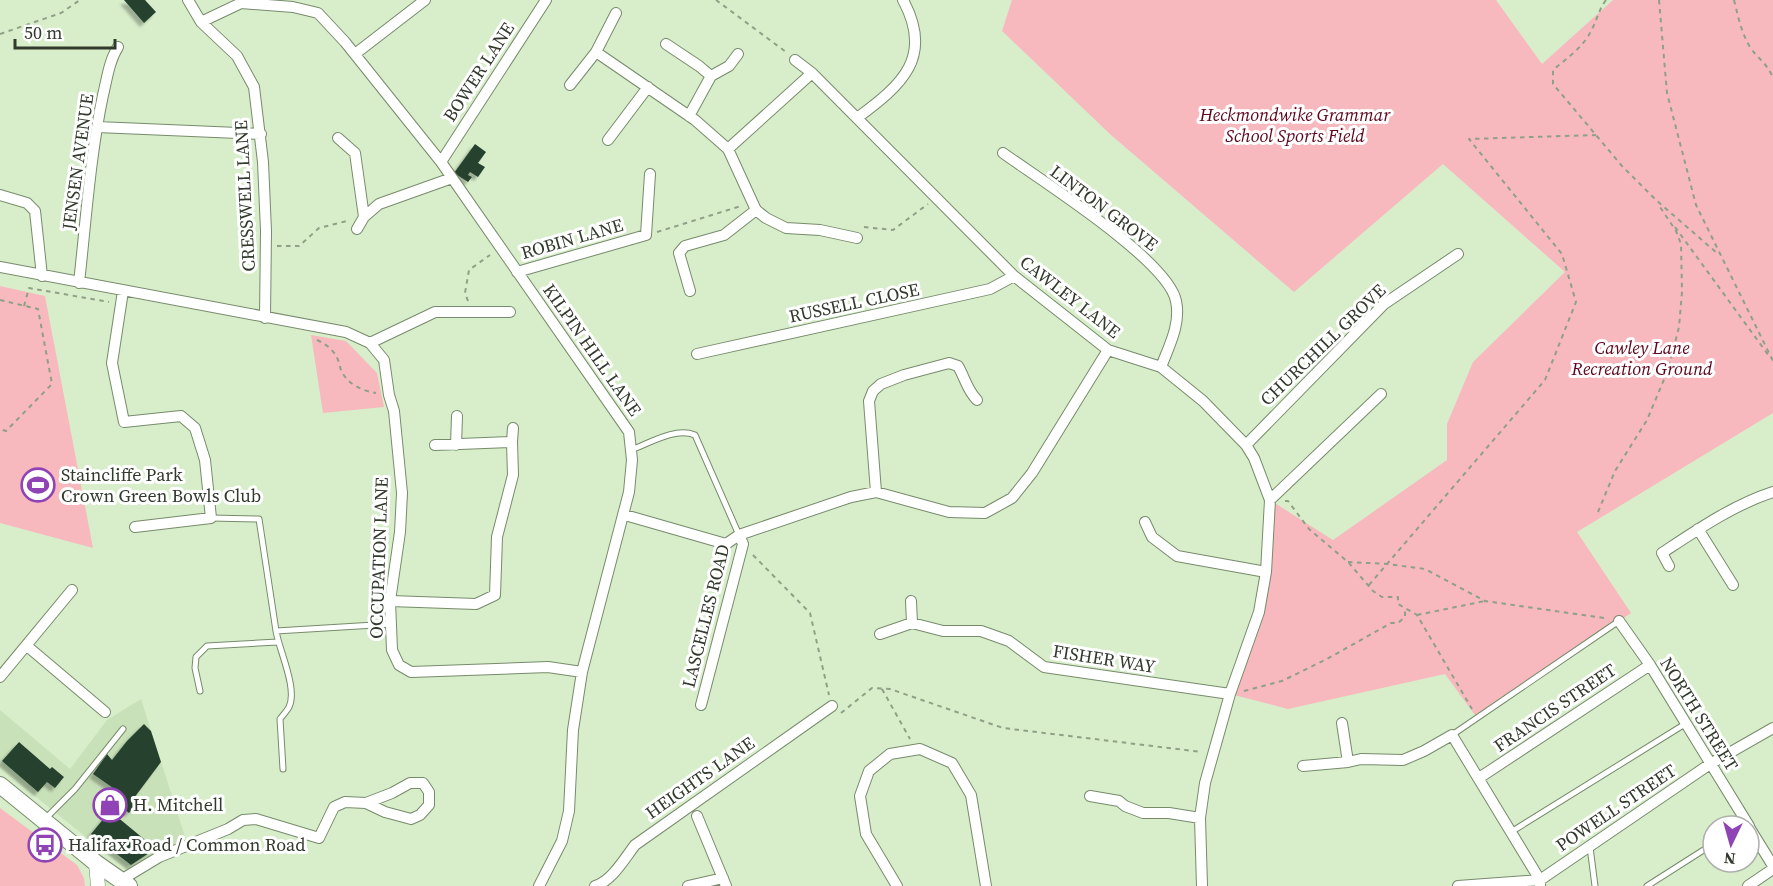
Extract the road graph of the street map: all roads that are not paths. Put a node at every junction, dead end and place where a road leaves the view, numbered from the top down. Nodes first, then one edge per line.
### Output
1 (188, 0) edge
2 (425, 0) edge
3 (546, 0) edge
4 (903, 0) edge
5 (616, 13) dead end
6 (201, 22) junction
7 (666, 44) dead end
8 (118, 47) dead end
9 (596, 52) junction
10 (355, 54) junction
11 (738, 54) dead end
12 (795, 60) road end
13 (812, 73) junction
14 (711, 76) junction
15 (570, 86) dead end
16 (648, 87) junction
17 (689, 116) junction
18 (857, 118) junction
19 (97, 127) junction
20 (261, 134) junction
21 (338, 138) dead end
22 (608, 140) dead end
23 (728, 149) junction
24 (1002, 153) dead end
25 (441, 162) junction
26 (650, 174) dead end
27 (452, 178) junction
28 (0, 195) edge
29 (754, 206) junction
30 (364, 217) junction
31 (357, 229) dead end
32 (857, 232) road end
33 (1458, 254) dead end
34 (0, 267) edge
35 (517, 272) junction
36 (42, 276) junction
37 (1014, 276) junction
38 (79, 283) junction
39 (123, 291) junction
40 (690, 291) dead end
41 (510, 312) dead end
42 (264, 318) junction
43 (370, 342) junction
44 (1108, 350) junction
45 (698, 354) dead end
46 (1161, 367) junction
47 (1381, 394) dead end
48 (977, 400) dead end
49 (457, 416) dead end
50 (513, 428) dead end
51 (512, 442) junction
52 (435, 445) dead end
53 (456, 445) junction
54 (1246, 445) junction
55 (631, 450) junction
56 (876, 492) junction
57 (1773, 492) edge
58 (1270, 500) junction
59 (625, 515) junction
60 (212, 518) junction
61 (1145, 522) dead end
62 (135, 527) dead end
63 (1698, 529) junction
64 (741, 539) junction
65 (1670, 566) dead end
66 (1266, 572) junction
67 (1734, 585) dead end
68 (72, 590) dead end
69 (390, 601) junction
70 (911, 601) dead end
71 (1619, 621) joint
72 (912, 623) junction
73 (391, 624) junction
74 (276, 631) junction
75 (880, 634) dead end
76 (278, 642) junction
77 (27, 646) junction
78 (1650, 665) junction
79 (582, 672) junction
80 (0, 677) edge
81 (200, 691) dead end
82 (1230, 694) junction
83 (701, 705) dead end
84 (832, 706) road end
85 (105, 712) dead end
86 (1342, 723) dead end
87 (1685, 724) junction
88 (1773, 728) edge
89 (123, 729) dead end
90 (1452, 735) junction
91 (1348, 762) junction
92 (1710, 764) junction
93 (1303, 766) dead end
94 (283, 770) dead end
95 (1479, 778) junction
96 (0, 785) edge
97 (1090, 796) dead end
98 (366, 803) junction
99 (1740, 814) edge
100 (697, 816) dead end
101 (1200, 818) junction
102 (43, 820) junction
103 (1511, 832) junction
104 (1590, 845) junction
105 (1761, 848) edge
106 (1701, 852) edge
107 (96, 863) junction
108 (1773, 868) edge
109 (724, 882) edge
110 (125, 883) edge
111 (1540, 883) edge
112 (98, 886) edge
113 (539, 886) edge
114 (595, 886) edge
115 (688, 886) edge
116 (897, 886) edge
117 (986, 886) edge
118 (1202, 886) edge
119 (1458, 886) edge
120 (1595, 886) edge
121 (1647, 886) edge
122 (1748, 886) edge

1 - 6 street, CRESSWELL LANE
2 - 10 street
3 - 25 street, BOWER LANE
4 - 18 street
5 - 9 street
6 - 10 street, KILPIN HILL LANE
6 - 20 street, CRESSWELL LANE
7 - 14 street
8 - 19 street, JENSEN AVENUE
9 - 15 street
9 - 16 street
10 - 25 street, KILPIN HILL LANE
11 - 14 street
12 - 13 street, CAWLEY LANE
13 - 18 street, CAWLEY LANE
13 - 23 street
14 - 17 street
16 - 17 street
16 - 22 street
17 - 23 street
18 - 37 street, CAWLEY LANE
19 - 20 street
19 - 38 street, JENSEN AVENUE
20 - 42 street, CRESSWELL LANE
21 - 30 street
23 - 29 street
24 - 46 street, LINTON GROVE
25 - 27 street, KILPIN HILL LANE
26 - 35 street, ROBIN LANE
27 - 30 street
27 - 35 street, KILPIN HILL LANE
28 - 36 street
29 - 32 street
29 - 40 street
30 - 31 street
33 - 54 street, CHURCHILL GROVE
34 - 36 street
35 - 55 street, KILPIN HILL LANE
36 - 38 street
37 - 44 street, CAWLEY LANE
37 - 45 street, RUSSELL CLOSE
38 - 39 street
39 - 42 street
39 - 60 street
41 - 43 street
42 - 43 street
43 - 69 street, OCCUPATION LANE
44 - 46 street, CAWLEY LANE
44 - 56 street
46 - 54 street, CAWLEY LANE
47 - 58 street
48 - 56 street
49 - 53 street
50 - 51 street
51 - 53 street
51 - 69 street
52 - 53 street
54 - 58 street, CAWLEY LANE
55 - 59 street, KILPIN HILL LANE
55 - 64 lane
56 - 64 street
57 - 63 street
58 - 66 street, CAWLEY LANE
59 - 64 street
59 - 79 street, KILPIN HILL LANE
60 - 62 street
60 - 74 lane
61 - 66 street
63 - 65 street
63 - 67 street
64 - 83 street, LASCELLES ROAD
66 - 82 street, CAWLEY LANE
68 - 77 street
69 - 73 street, OCCUPATION LANE
70 - 72 street
71 - 78 street, NORTH STREET
71 - 90 lane
72 - 75 street
72 - 82 street, FISHER WAY
73 - 74 lane
73 - 79 street, OCCUPATION LANE
74 - 76 lane
76 - 81 lane
76 - 94 lane
77 - 80 street
77 - 85 street
78 - 87 street, NORTH STREET
78 - 95 street, FRANCIS STREET
79 - 113 street, KILPIN HILL LANE
82 - 101 street, CAWLEY LANE
84 - 114 street, HEIGHTS LANE
86 - 91 street
87 - 92 street, NORTH STREET
87 - 103 lane
88 - 92 street, POWELL STREET
89 - 102 lane
90 - 91 street
90 - 95 street
91 - 93 street
92 - 99 street, NORTH STREET
92 - 104 street, POWELL STREET
95 - 103 street
96 - 102 main road
97 - 101 street
98 - 98 street
98 - 110 street
100 - 109 street
101 - 118 street, CAWLEY LANE
102 - 107 main road
103 - 111 street
104 - 111 street, POWELL STREET
104 - 120 lane
105 - 108 street, NORTH STREET
106 - 121 lane
107 - 110 main road
107 - 112 street
108 - 122 street
109 - 115 street
111 - 119 street
116 - 117 street

